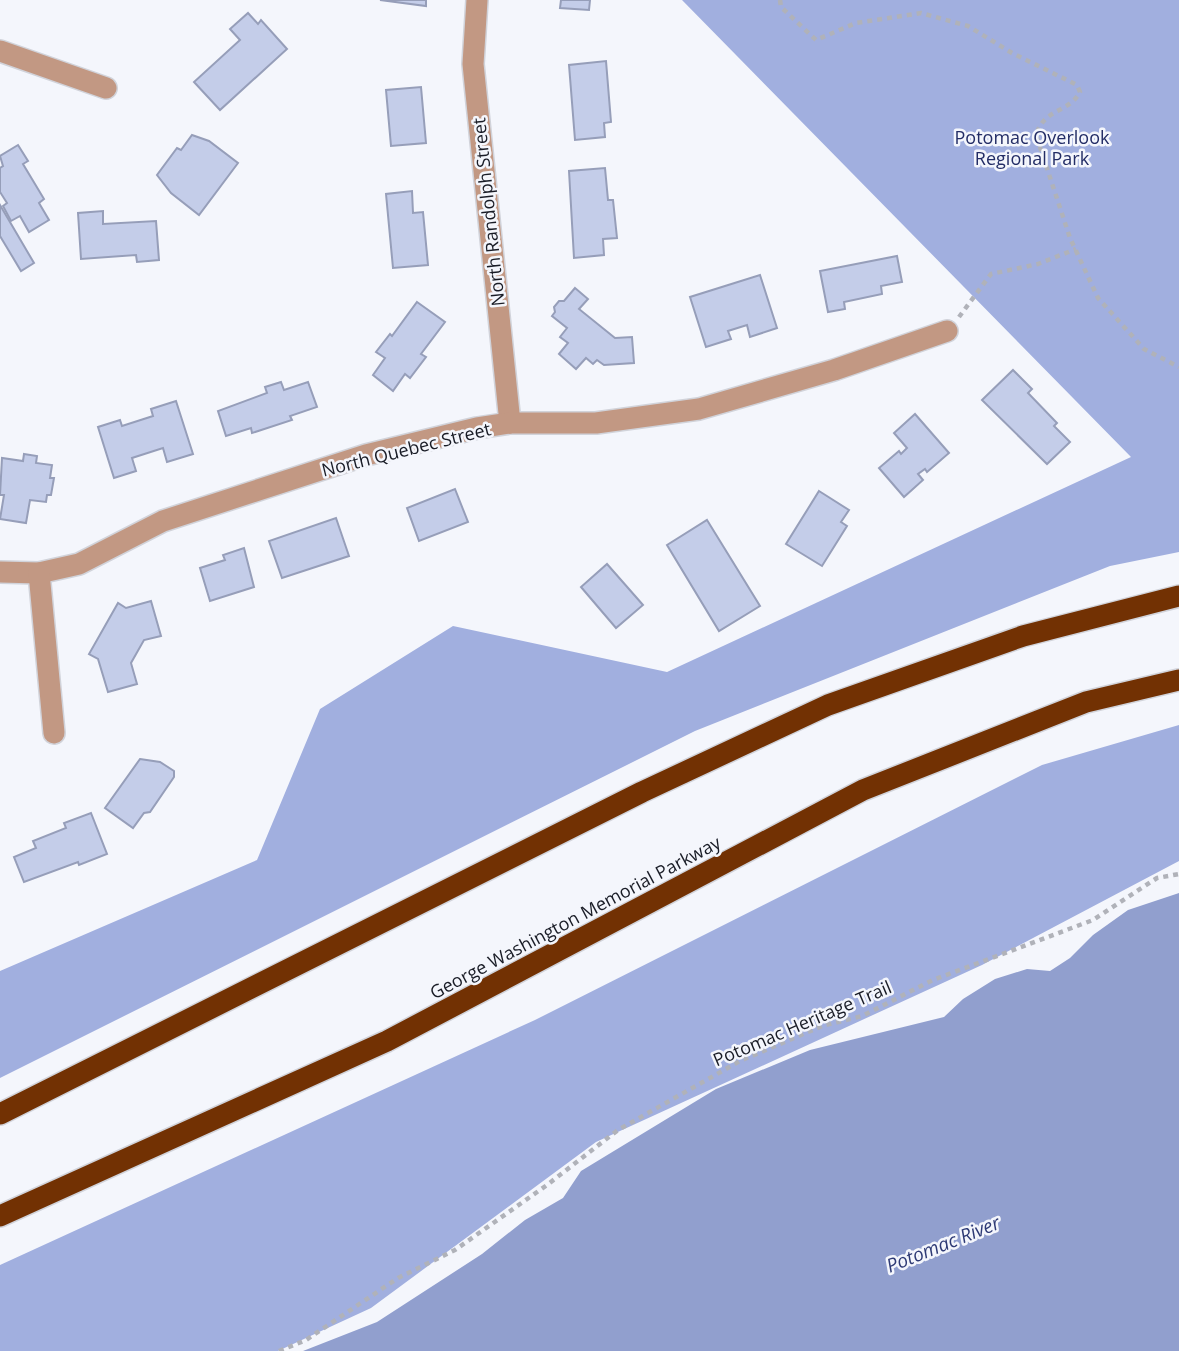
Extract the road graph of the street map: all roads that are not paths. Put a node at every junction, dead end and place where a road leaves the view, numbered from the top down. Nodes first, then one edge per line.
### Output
1 (477, 0) edge
2 (0, 51) edge
3 (106, 88) dead end
4 (947, 331) road end
5 (510, 424) junction
6 (0, 572) edge
7 (39, 573) junction
8 (1179, 596) edge
9 (1179, 680) edge
10 (54, 733) dead end
11 (0, 1114) edge
12 (0, 1216) edge

1 - 5 street, North Randolph Street
2 - 3 street
4 - 5 street, North Quebec Street
5 - 7 street, North Quebec Street
6 - 7 street, North Quebec Street
7 - 10 street
8 - 11 highway
9 - 12 highway, George Washington Memorial Parkway

